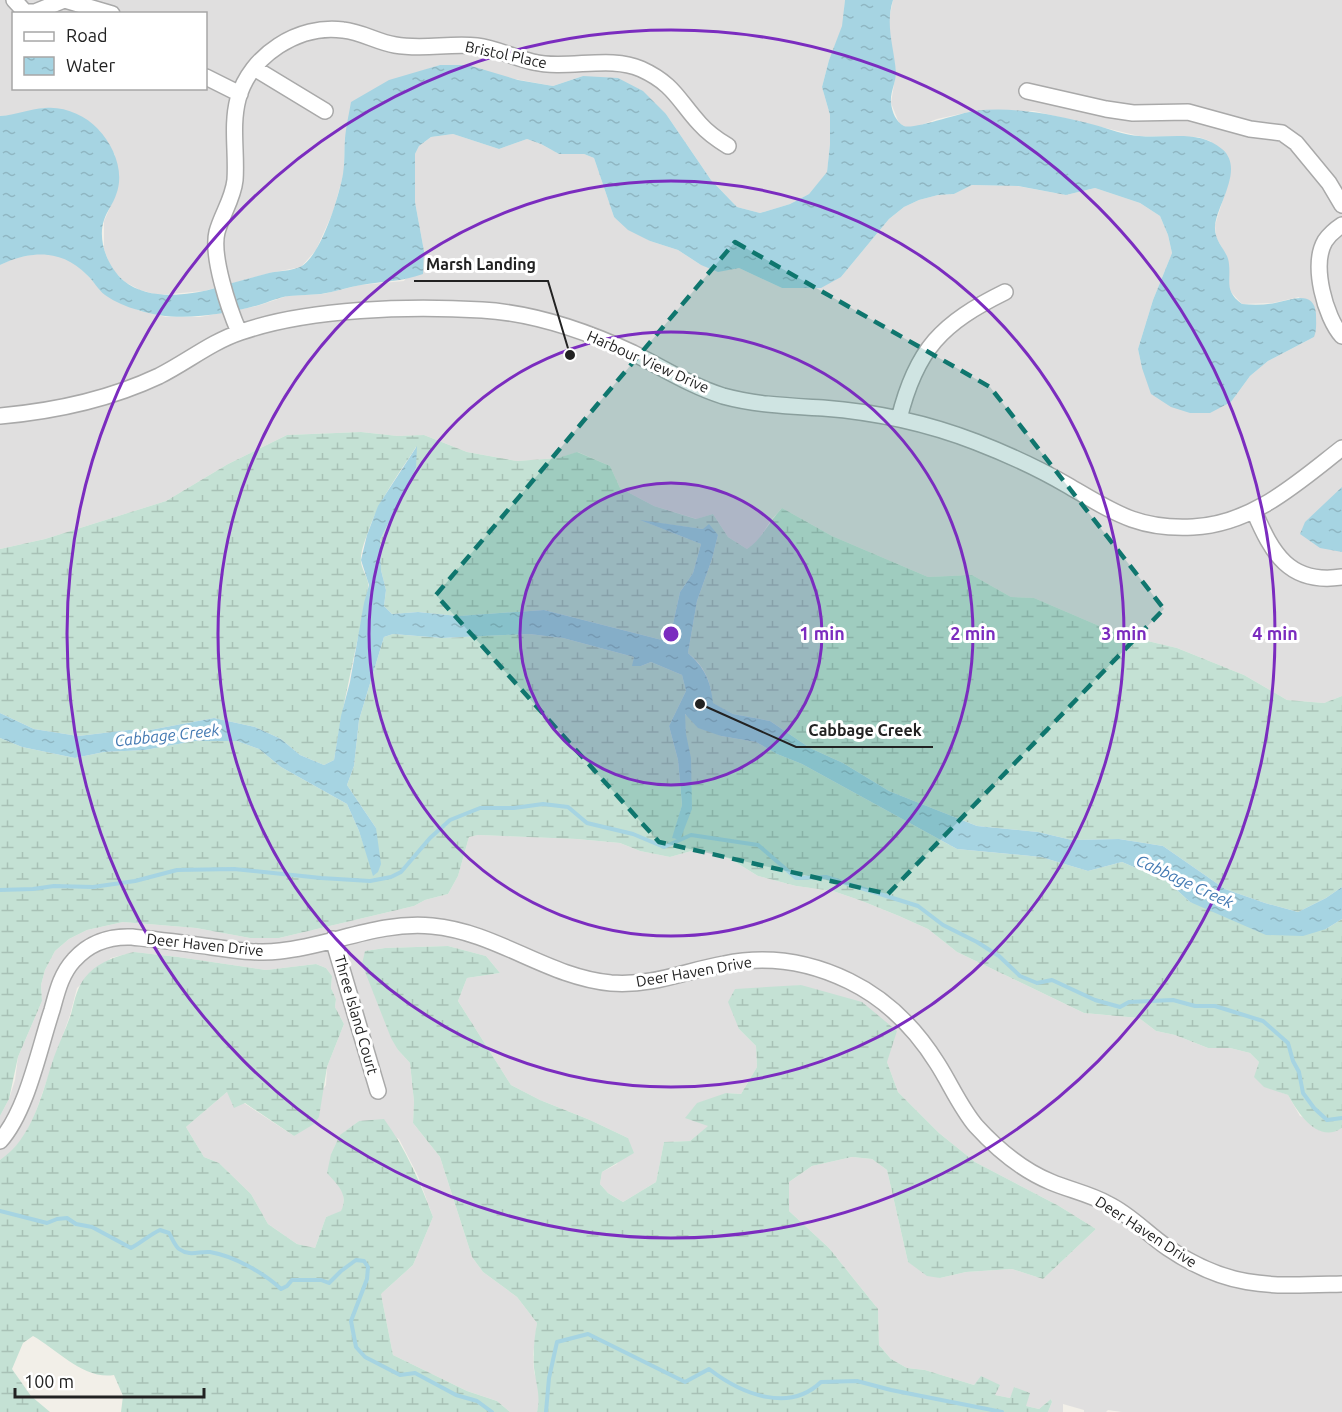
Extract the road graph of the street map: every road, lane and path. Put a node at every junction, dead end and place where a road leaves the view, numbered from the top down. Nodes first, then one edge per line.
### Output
1 (14, 0) edge
2 (65, 0) edge
3 (105, 12) edge
4 (254, 68) junction
5 (207, 78) edge
6 (1027, 91) dead end
7 (240, 94) junction
8 (325, 111) dead end
9 (728, 146) dead end
10 (1342, 205) edge
11 (1342, 225) edge
12 (1005, 292) dead end
13 (239, 332) junction
14 (1342, 336) edge
15 (0, 416) edge
16 (899, 419) junction
17 (1342, 448) edge
18 (1254, 511) junction
19 (1342, 578) edge
20 (333, 939) junction
21 (378, 1091) dead end
22 (0, 1141) edge
23 (1342, 1284) edge

1 - 2 street
2 - 3 street
4 - 7 street, Bristol Place
4 - 8 street
4 - 9 street, Bristol Place
5 - 7 street
6 - 10 street
7 - 13 street, Bristol Place
11 - 14 street
12 - 16 street
13 - 15 street, Harbour View Drive
13 - 16 street, Harbour View Drive
16 - 18 street, Harbour View Drive
17 - 18 street, Harbour View Drive
18 - 19 street
20 - 21 street, Three Island Court
20 - 22 street, Deer Haven Drive
20 - 23 street, Deer Haven Drive

